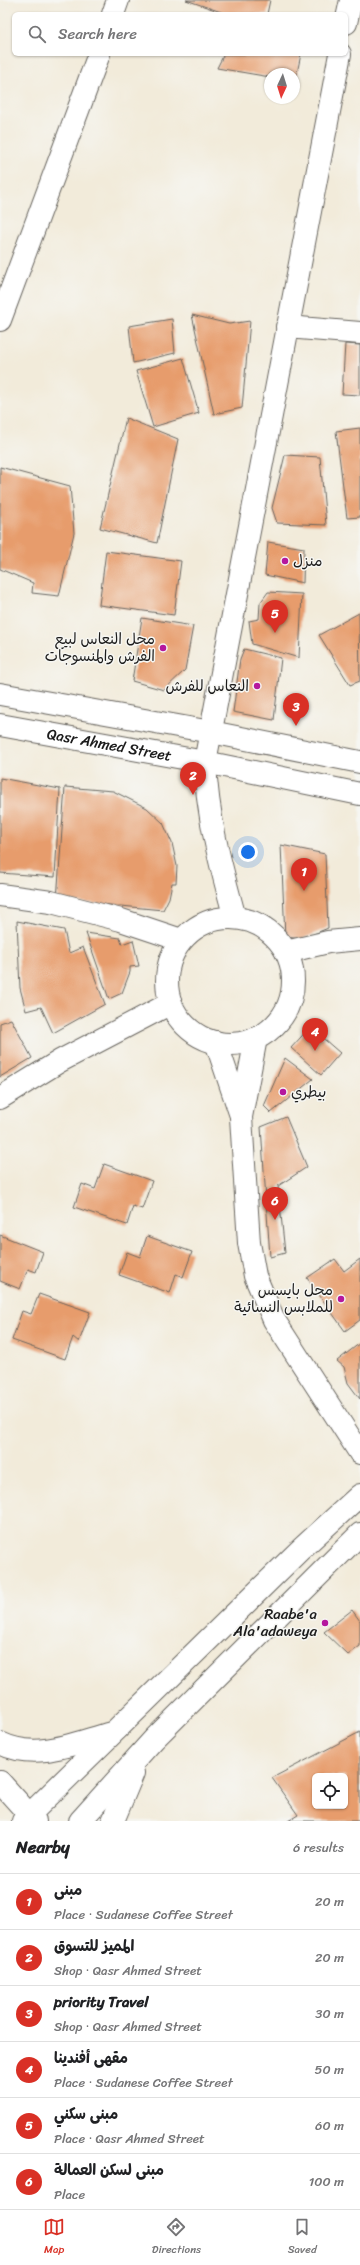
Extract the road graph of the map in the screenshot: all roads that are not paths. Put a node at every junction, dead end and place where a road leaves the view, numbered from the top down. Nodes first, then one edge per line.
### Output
1 (118, 0) edge
2 (351, 0) edge
3 (114, 12) edge
4 (348, 14) edge
5 (97, 56) edge
6 (340, 56) edge
7 (0, 320) edge
8 (287, 327) junction
9 (360, 333) edge
10 (0, 694) edge
11 (0, 725) edge
12 (211, 732) junction
13 (205, 762) junction
14 (360, 762) edge
15 (360, 794) edge
16 (0, 895) edge
17 (235, 918) junction
18 (360, 939) edge
19 (181, 940) junction
20 (286, 952) junction
21 (170, 1003) junction
22 (256, 1038) junction
23 (216, 1042) junction
24 (0, 1098) edge
25 (241, 1117) junction
26 (360, 1453) edge
27 (360, 1495) edge
28 (360, 1534) edge
29 (116, 1732) junction
30 (154, 1739) junction
31 (0, 1743) edge
32 (0, 1782) edge
33 (29, 1819) edge
34 (80, 1821) edge
35 (112, 1821) edge

1 - 3 street
2 - 4 street
5 - 7 street
6 - 8 street
8 - 9 street
8 - 12 street
10 - 12 street, Qasr Ahmed Street
11 - 13 street, Qasr Ahmed Street
12 - 13 street
12 - 14 street, Qasr Ahmed Street
13 - 15 street, Qasr Ahmed Street
13 - 17 street
16 - 19 street
17 - 19 street
17 - 20 street
18 - 20 street
19 - 21 street
20 - 22 street
21 - 23 street
21 - 24 street
22 - 23 street
22 - 25 street
23 - 25 street
25 - 26 street
27 - 29 street
28 - 30 street
29 - 31 street
29 - 33 street
30 - 34 street
30 - 35 street
32 - 33 street

